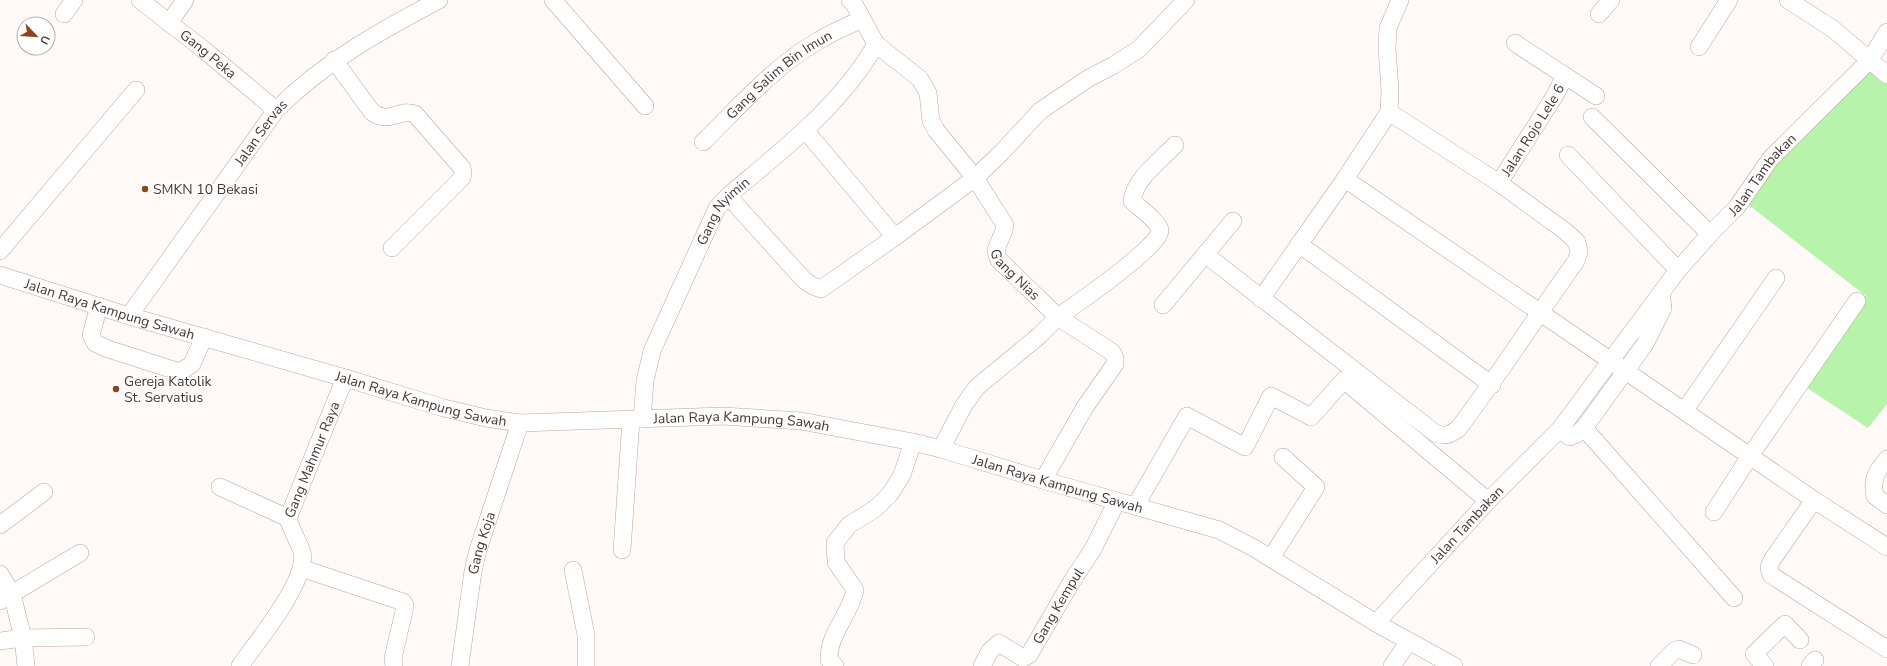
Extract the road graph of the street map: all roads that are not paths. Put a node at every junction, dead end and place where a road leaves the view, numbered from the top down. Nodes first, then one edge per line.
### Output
1 (74, 0) edge
2 (140, 0) edge
3 (185, 0) edge
4 (439, 0) edge
5 (553, 0) edge
6 (1186, 0) edge
7 (1400, 0) edge
8 (1611, 0) edge
9 (1729, 0) edge
10 (1788, 0) edge
11 (856, 6) edge
12 (64, 14) dead end
13 (1598, 14) dead end
14 (169, 23) junction
15 (1887, 32) edge
16 (1515, 43) dead end
17 (876, 44) junction
18 (1699, 47) dead end
19 (334, 60) junction
20 (1870, 60) junction
21 (1887, 75) edge
22 (1565, 76) junction
23 (136, 90) dead end
24 (1596, 96) dead end
25 (645, 106) dead end
26 (276, 110) junction
27 (1389, 112) junction
28 (1592, 117) dead end
29 (805, 130) junction
30 (703, 142) dead end
31 (1175, 145) dead end
32 (1568, 155) dead end
33 (975, 178) junction
34 (1345, 179) junction
35 (1499, 183) junction
36 (728, 196) junction
37 (1233, 221) dead end
38 (1710, 234) junction
39 (895, 237) junction
40 (1299, 244) junction
41 (392, 248) dead end
42 (0, 250) edge
43 (1206, 255) junction
44 (1678, 270) junction
45 (0, 275) edge
46 (1776, 278) dead end
47 (1661, 293) junction
48 (1261, 299) junction
49 (1857, 301) dead end
50 (1163, 305) dead end
51 (99, 306) junction
52 (1540, 311) junction
53 (129, 316) junction
54 (1058, 317) junction
55 (204, 337) junction
56 (1611, 361) junction
57 (1625, 370) junction
58 (345, 378) junction
59 (1492, 384) junction
60 (1685, 410) junction
61 (636, 419) junction
62 (520, 423) junction
63 (1584, 428) junction
64 (1560, 429) junction
65 (913, 442) junction
66 (942, 449) junction
67 (1750, 456) junction
68 (1283, 457) dead end
69 (1887, 459) edge
70 (1043, 480) junction
71 (220, 487) dead end
72 (44, 492) dead end
73 (1814, 500) junction
74 (1117, 501) junction
75 (1488, 501) junction
76 (1136, 505) junction
77 (1887, 505) edge
78 (1714, 512) dead end
79 (288, 518) junction
80 (0, 525) edge
81 (1887, 547) edge
82 (622, 550) dead end
83 (80, 553) dead end
84 (1271, 558) junction
85 (300, 568) junction
86 (573, 570) dead end
87 (0, 574) edge
88 (6, 598) edge
89 (1734, 598) dead end
90 (1376, 623) junction
91 (86, 637) dead end
92 (23, 638) junction
93 (1800, 640) dead end
94 (0, 641) edge
95 (1408, 641) junction
96 (1887, 650) edge
97 (1693, 655) dead end
98 (26, 666) edge
99 (240, 666) edge
100 (394, 666) edge
101 (460, 666) edge
102 (586, 666) edge
103 (835, 666) edge
104 (982, 666) edge
105 (1392, 666) edge
106 (1454, 666) edge
107 (1659, 666) edge
108 (1766, 666) edge

1 - 12 street
2 - 14 street, Gang Peka
3 - 14 street
4 - 19 street, Jalan Servas
5 - 25 street
6 - 33 street
7 - 27 street
8 - 13 street
9 - 18 street
10 - 20 street
11 - 17 street
11 - 30 street, Gang Salim Bin Imun
14 - 26 street, Gang Peka
15 - 20 street, Jalan Tambakan
16 - 22 street, Jalan Rojo Lele 6
17 - 29 street, Gang Nyimin
17 - 33 street, Gang Nias
19 - 26 street, Jalan Servas
19 - 41 street
20 - 21 street
20 - 38 street, Jalan Tambakan
22 - 24 street, Jalan Rojo Lele 6
22 - 35 street, Jalan Rojo Lele 6
23 - 42 street
26 - 53 street, Jalan Servas
27 - 34 street
27 - 35 street
28 - 38 street
29 - 36 street, Gang Nyimin
29 - 39 street
31 - 54 street
32 - 44 street
33 - 39 street
33 - 54 street, Gang Nias
34 - 40 street
34 - 52 street
35 - 52 street
36 - 39 street
36 - 61 street, Gang Nyimin
37 - 43 street
38 - 44 street, Jalan Tambakan
40 - 48 street
40 - 59 street
43 - 48 street
43 - 50 street
44 - 47 street, Jalan Tambakan
45 - 51 street, Jalan Raya Kampung Sawah
46 - 60 street
47 - 56 street, Jalan Tambakan
47 - 57 street
48 - 59 street
49 - 67 street
51 - 53 street, Jalan Raya Kampung Sawah
51 - 55 street
52 - 56 street
52 - 59 street
53 - 55 street, Jalan Raya Kampung Sawah
54 - 66 street
54 - 70 street
55 - 58 street, Jalan Raya Kampung Sawah
56 - 57 street
56 - 64 street, Jalan Tambakan
57 - 60 street
57 - 63 street
58 - 62 street, Jalan Raya Kampung Sawah
58 - 79 street, Gang Mahmur Raya
60 - 67 street
61 - 62 street, Jalan Raya Kampung Sawah
61 - 65 street, Jalan Raya Kampung Sawah
61 - 82 street, Gang Nyimin
62 - 101 street, Gang Koja
63 - 64 street
63 - 89 street
64 - 75 street, Jalan Tambakan
65 - 66 street, Jalan Raya Kampung Sawah
65 - 103 street
66 - 70 street, Jalan Raya Kampung Sawah
67 - 73 street
67 - 78 street
68 - 84 street
69 - 77 street
70 - 74 street, Jalan Raya Kampung Sawah
71 - 79 street
72 - 80 street
73 - 81 street
73 - 96 street
74 - 76 street, Jalan Raya Kampung Sawah
74 - 104 street, Gang Kempul
75 - 76 street
75 - 90 street, Jalan Tambakan
76 - 84 street, Jalan Raya Kampung Sawah
79 - 85 street, Gang Mahmur Raya
83 - 88 street
84 - 90 street, Jalan Raya Kampung Sawah
85 - 99 street, Gang Mahmur Raya
85 - 100 street
86 - 102 street
87 - 88 street
88 - 92 street
90 - 95 street, Jalan Raya Kampung Sawah
91 - 92 street
92 - 94 street
92 - 98 street
93 - 108 street
95 - 105 street
95 - 106 street, Jalan Raya Kampung Sawah
97 - 107 street

